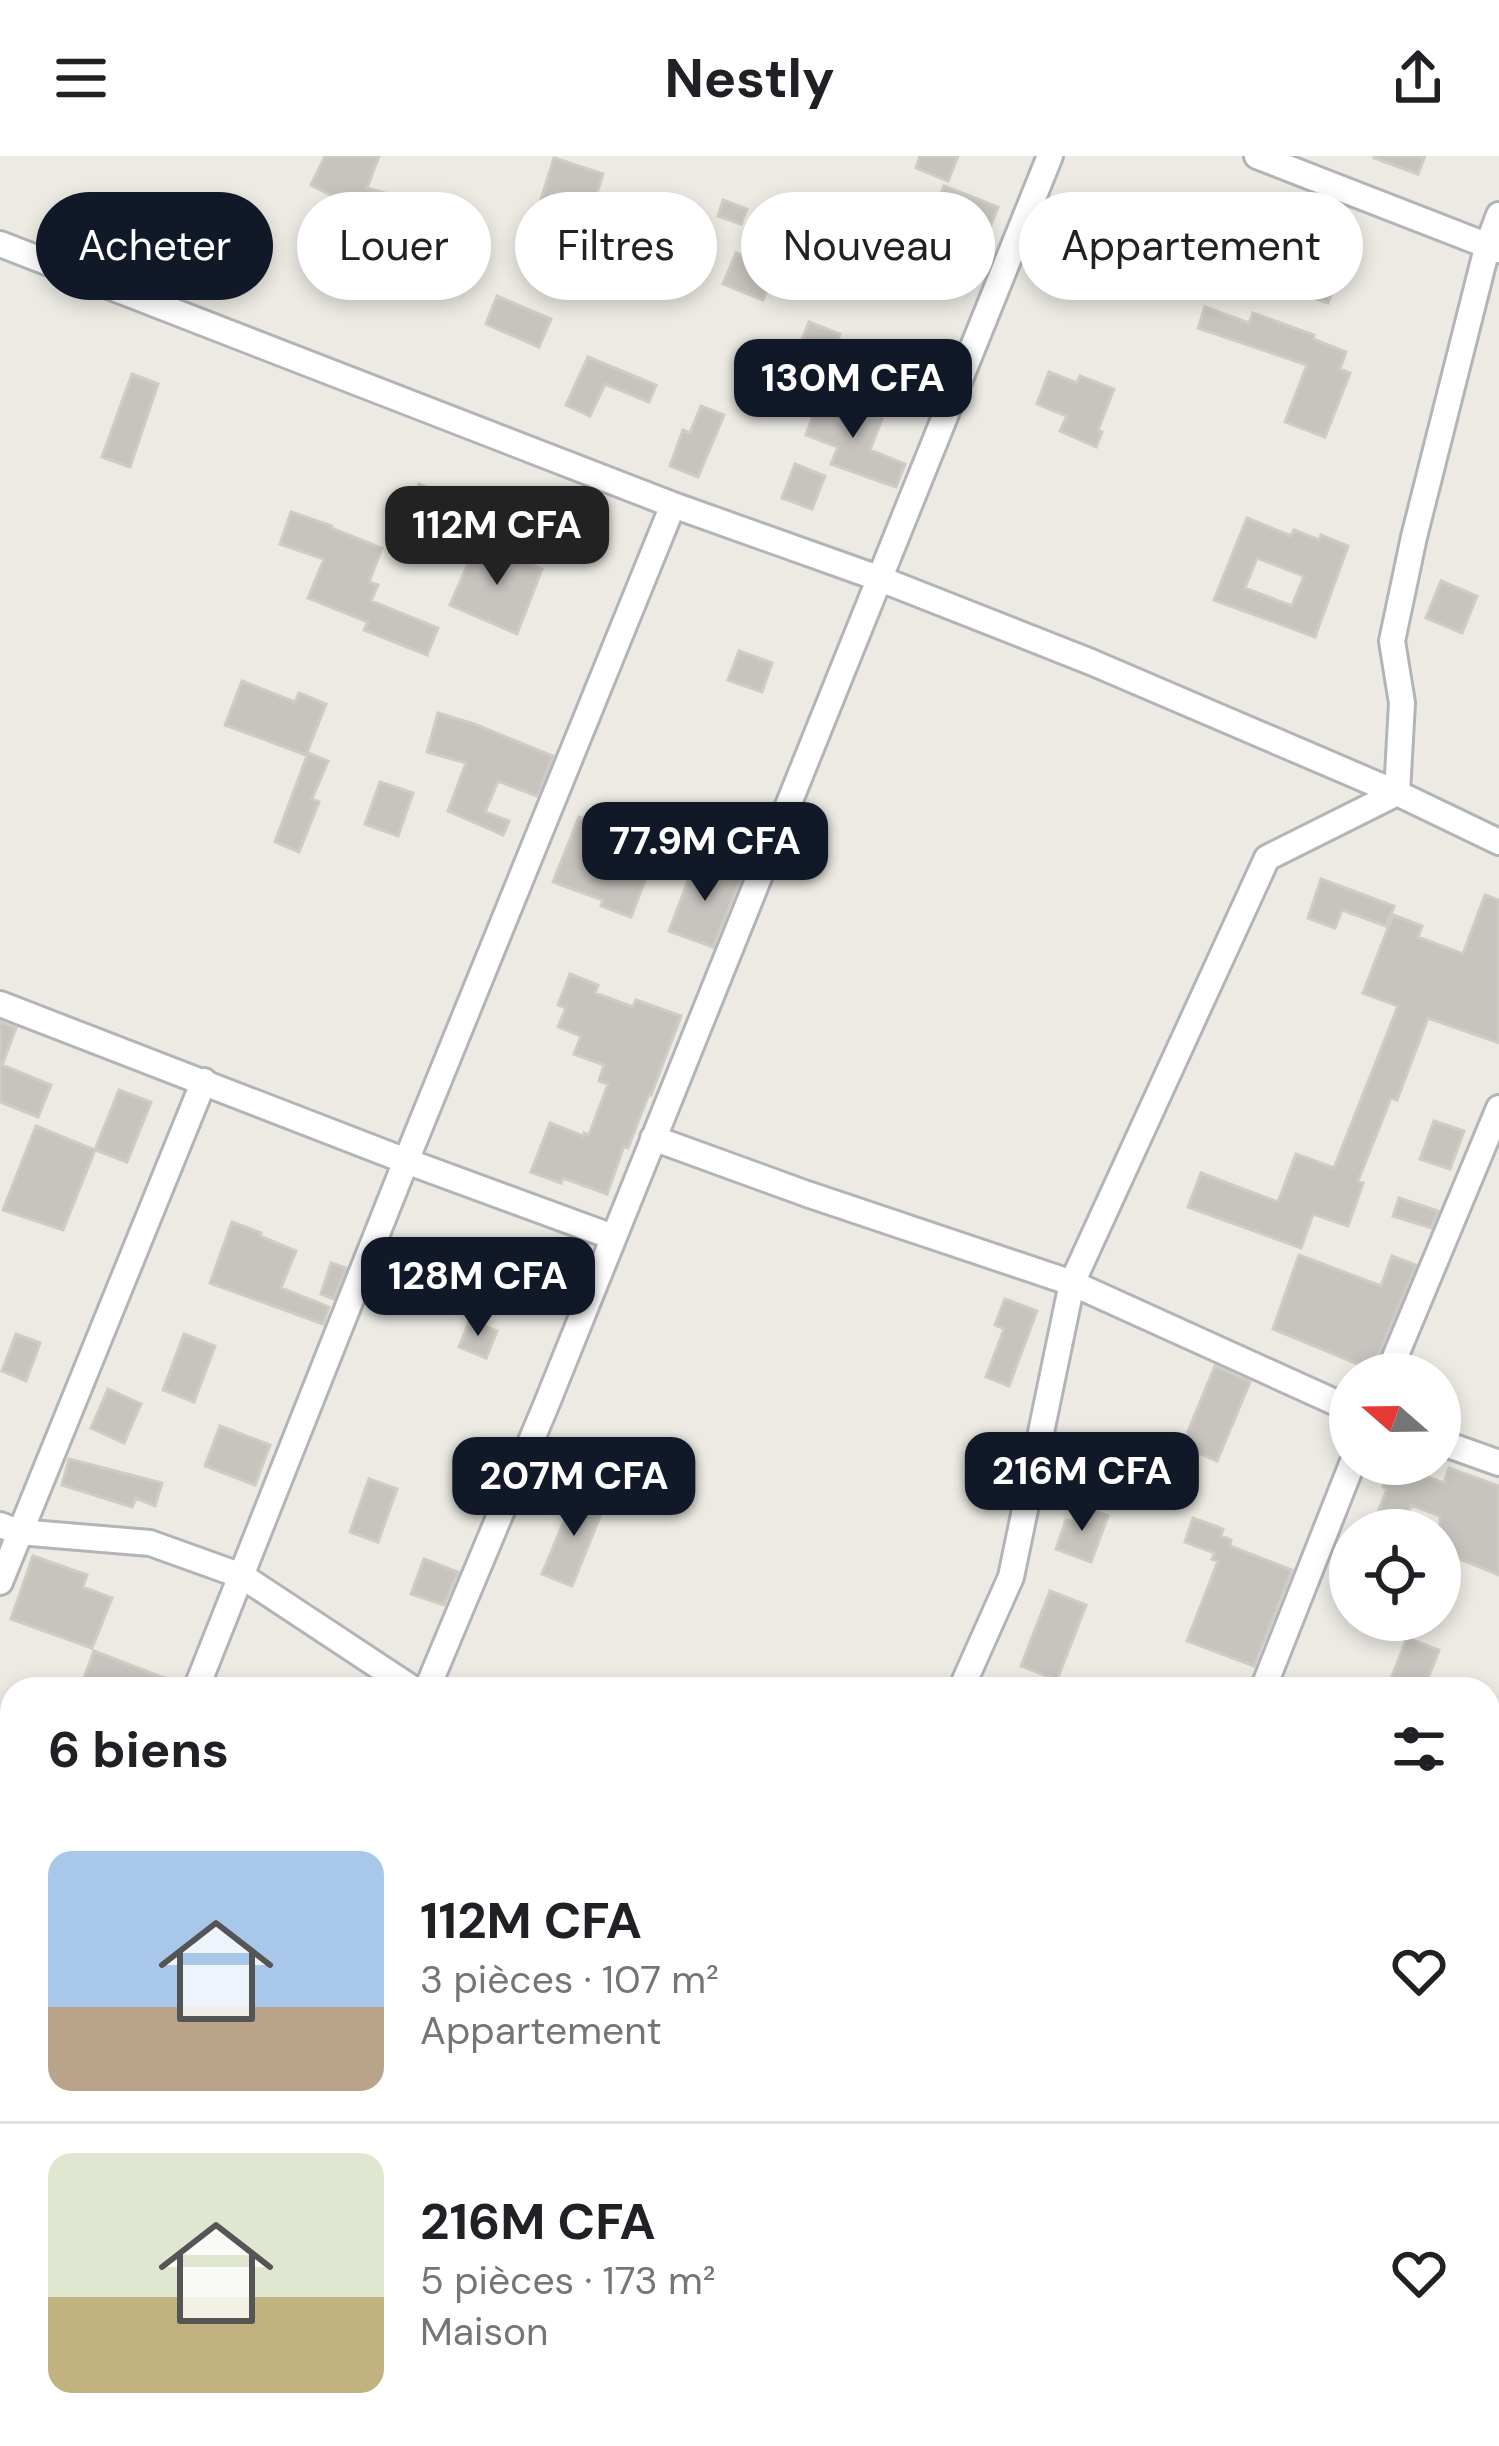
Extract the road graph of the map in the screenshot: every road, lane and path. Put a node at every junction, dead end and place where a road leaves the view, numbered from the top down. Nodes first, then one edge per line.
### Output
1 (1050, 156) edge
2 (1257, 156) edge
3 (1499, 214) edge
4 (0, 244) edge
5 (1493, 247) edge
6 (673, 505) junction
7 (878, 578) junction
8 (1397, 793) junction
9 (1499, 842) edge
10 (0, 1004) edge
11 (204, 1081) junction
12 (1499, 1108) edge
13 (653, 1138) junction
14 (406, 1161) junction
15 (613, 1237) junction
16 (1072, 1282) junction
17 (1397, 1353) edge
18 (1329, 1398) edge
19 (1461, 1449) edge
20 (1499, 1463) edge
21 (1344, 1485) edge
22 (9, 1528) edge
23 (242, 1576) junction
24 (0, 1582) edge
25 (201, 1677) edge
26 (394, 1677) edge
27 (432, 1677) edge
28 (966, 1677) edge
29 (1268, 1677) edge

1 - 7 street
2 - 5 street
3 - 5 street
4 - 6 street
5 - 8 street
6 - 7 street
6 - 14 street
7 - 8 street
7 - 13 street
8 - 9 street
8 - 16 street
10 - 11 street
11 - 14 street
11 - 22 street
12 - 17 street
13 - 15 street
13 - 16 street
14 - 15 street
14 - 23 street
15 - 27 street
16 - 18 street
16 - 28 street
19 - 20 street
21 - 29 street
22 - 23 street
22 - 24 street
23 - 25 street
23 - 26 street

